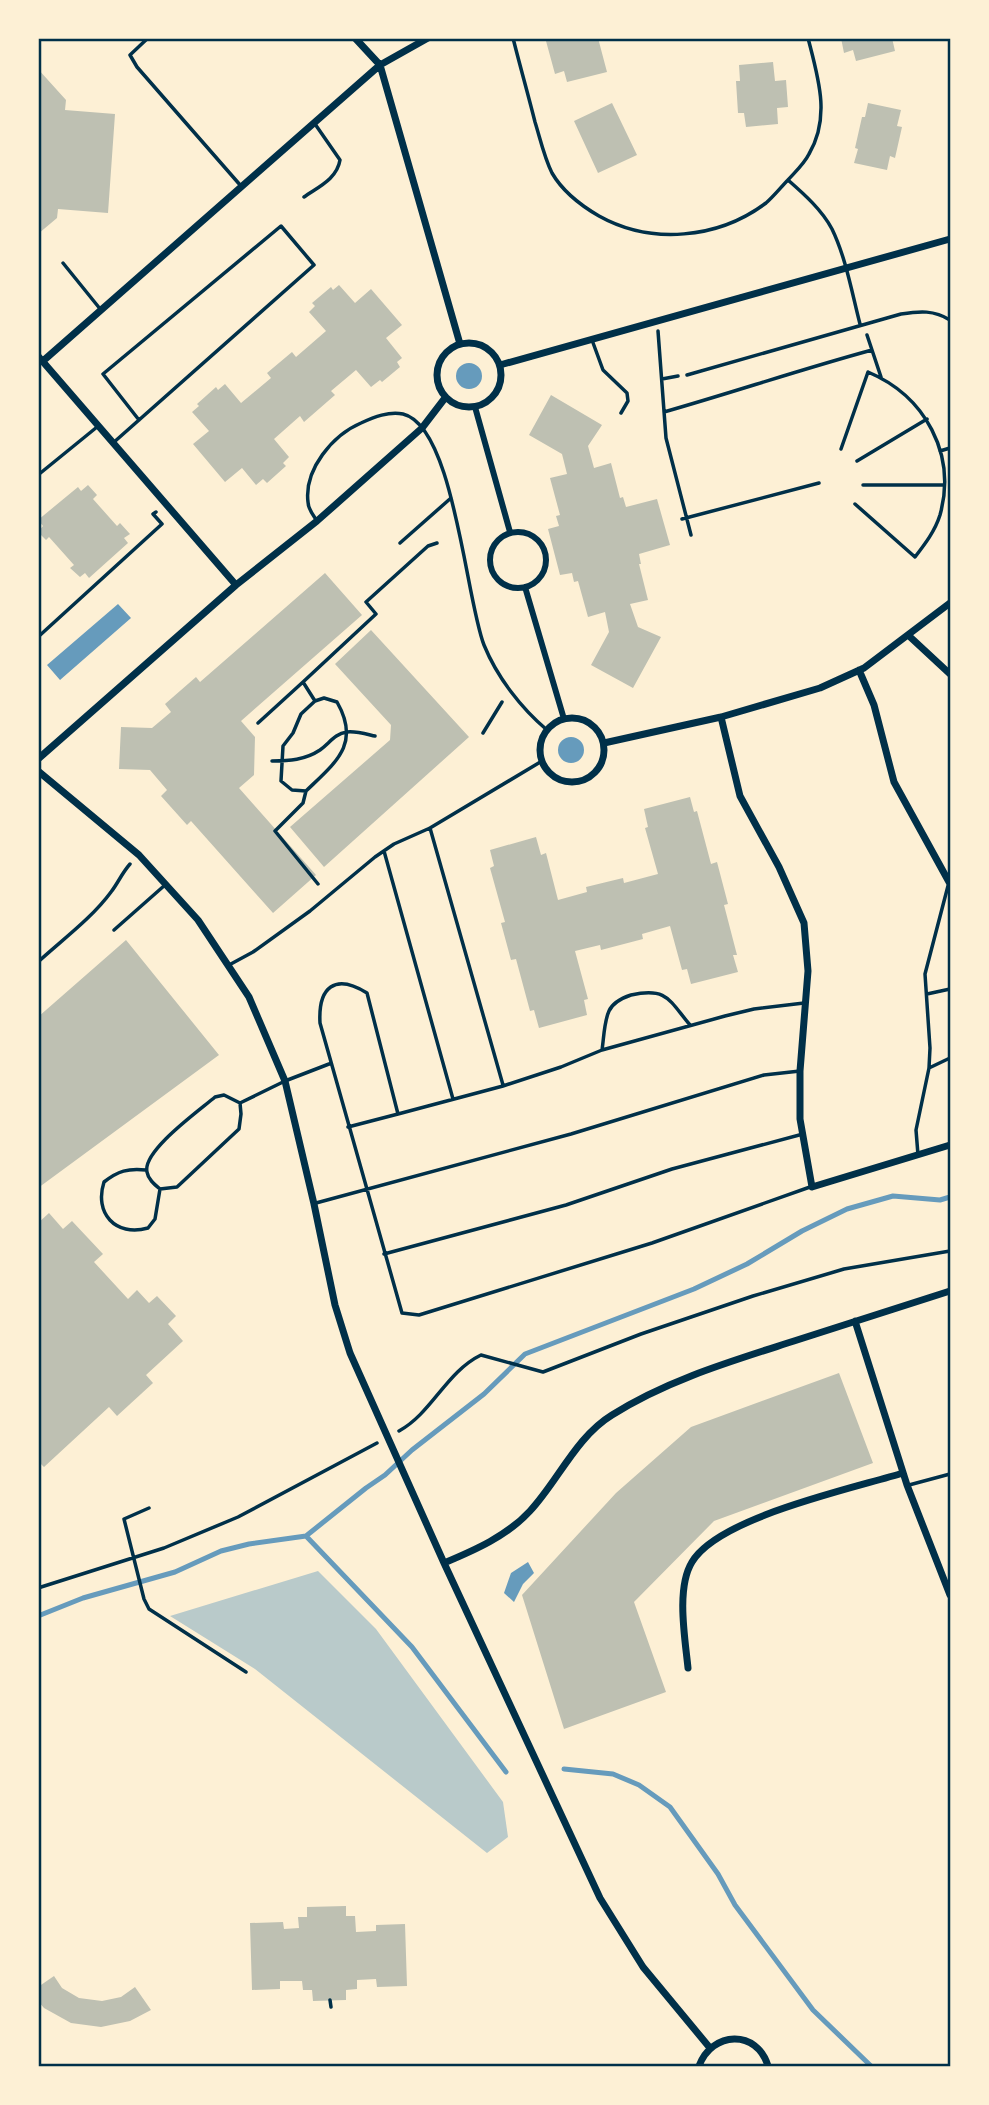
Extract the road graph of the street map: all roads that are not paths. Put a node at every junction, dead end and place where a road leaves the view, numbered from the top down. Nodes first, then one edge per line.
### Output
1 (148, 38) edge
2 (355, 38) edge
3 (428, 38) edge
4 (513, 38) edge
5 (808, 38) edge
6 (380, 65) junction
7 (314, 122) junction
8 (789, 180) junction
9 (241, 186) junction
10 (304, 197) dead end
11 (950, 239) edge
12 (63, 263) dead end
13 (846, 269) junction
14 (101, 310) junction
15 (950, 320) edge
16 (861, 324) junction
17 (592, 340) junction
18 (460, 344) junction
19 (41, 358) edge
20 (500, 365) junction
21 (687, 375) dead end
22 (445, 398) junction
23 (475, 407) junction
24 (621, 413) dead end
25 (139, 420) junction
26 (99, 426) junction
27 (422, 428) junction
28 (113, 443) junction
29 (38, 475) edge
30 (451, 498) junction
31 (317, 521) junction
32 (510, 532) junction
33 (400, 543) dead end
34 (236, 585) junction
35 (525, 587) junction
36 (950, 603) edge
37 (908, 635) junction
38 (859, 670) junction
39 (950, 674) edge
40 (721, 717) junction
41 (564, 719) junction
42 (547, 730) junction
43 (604, 743) junction
44 (38, 759) edge
45 (542, 761) junction
46 (38, 771) edge
47 (430, 828) junction
48 (384, 851) junction
49 (949, 882) edge
50 (166, 884) junction
51 (114, 930) dead end
52 (229, 965) junction
53 (950, 989) edge
54 (927, 994) junction
55 (806, 1003) junction
56 (690, 1025) junction
57 (601, 1050) junction
58 (950, 1058) edge
59 (330, 1064) junction
60 (929, 1068) junction
61 (800, 1071) junction
62 (285, 1081) junction
63 (503, 1086) junction
64 (453, 1099) junction
65 (240, 1103) junction
66 (398, 1114) junction
67 (348, 1127) junction
68 (803, 1134) junction
69 (950, 1145) edge
70 (918, 1155) junction
71 (146, 1170) junction
72 (812, 1187) junction
73 (160, 1189) junction
74 (366, 1191) junction
75 (314, 1204) junction
76 (384, 1254) junction
77 (950, 1291) edge
78 (855, 1321) junction
79 (903, 1473) junction
80 (950, 1474) edge
81 (907, 1485) junction
82 (444, 1563) junction
83 (950, 1595) edge
84 (688, 1668) dead end
85 (710, 2048) junction
86 (699, 2067) edge
87 (768, 2067) edge

1 - 9 lane
2 - 6 street
3 - 6 street
4 - 8 lane
5 - 8 lane
6 - 7 street
6 - 18 street
7 - 9 street
7 - 10 lane
8 - 13 lane
9 - 14 street
11 - 13 street
12 - 14 lane
13 - 16 lane
13 - 17 street
14 - 19 street
15 - 16 lane
16 - 21 lane
17 - 20 street
17 - 24 lane
18 - 20 street
18 - 22 street
19 - 26 street
20 - 23 street
22 - 23 street
22 - 27 street
23 - 32 street
25 - 25 lane
25 - 28 lane
26 - 28 street
26 - 29 lane
27 - 30 lane
27 - 31 street
27 - 31 lane
28 - 34 street
30 - 33 lane
30 - 42 lane
31 - 34 street
32 - 35 street
32 - 35 street
34 - 44 street
35 - 41 street
36 - 37 street
37 - 38 street
37 - 39 street
38 - 40 street
38 - 49 street
40 - 43 street
40 - 55 street
41 - 42 street
41 - 43 street
42 - 45 street
43 - 45 street
45 - 47 lane
46 - 50 street
47 - 48 lane
47 - 63 lane
48 - 52 lane
48 - 64 lane
49 - 54 lane
50 - 51 lane
50 - 52 street
52 - 62 street
53 - 54 lane
54 - 60 lane
55 - 56 lane
55 - 61 street
56 - 57 lane
56 - 57 lane
57 - 63 lane
58 - 60 lane
59 - 62 lane
59 - 66 lane
59 - 67 lane
60 - 70 lane
61 - 68 street
61 - 74 lane
62 - 65 lane
62 - 75 street
63 - 64 lane
64 - 66 lane
65 - 71 lane
65 - 73 lane
66 - 67 lane
67 - 74 lane
68 - 72 street
68 - 76 lane
69 - 70 street
70 - 72 street
71 - 73 lane
71 - 73 lane
72 - 76 lane
74 - 75 lane
74 - 76 lane
75 - 82 street
77 - 78 street
78 - 79 street
78 - 82 street
79 - 81 street
79 - 84 street
80 - 81 lane
81 - 83 street
82 - 85 street
85 - 86 street
85 - 87 street

